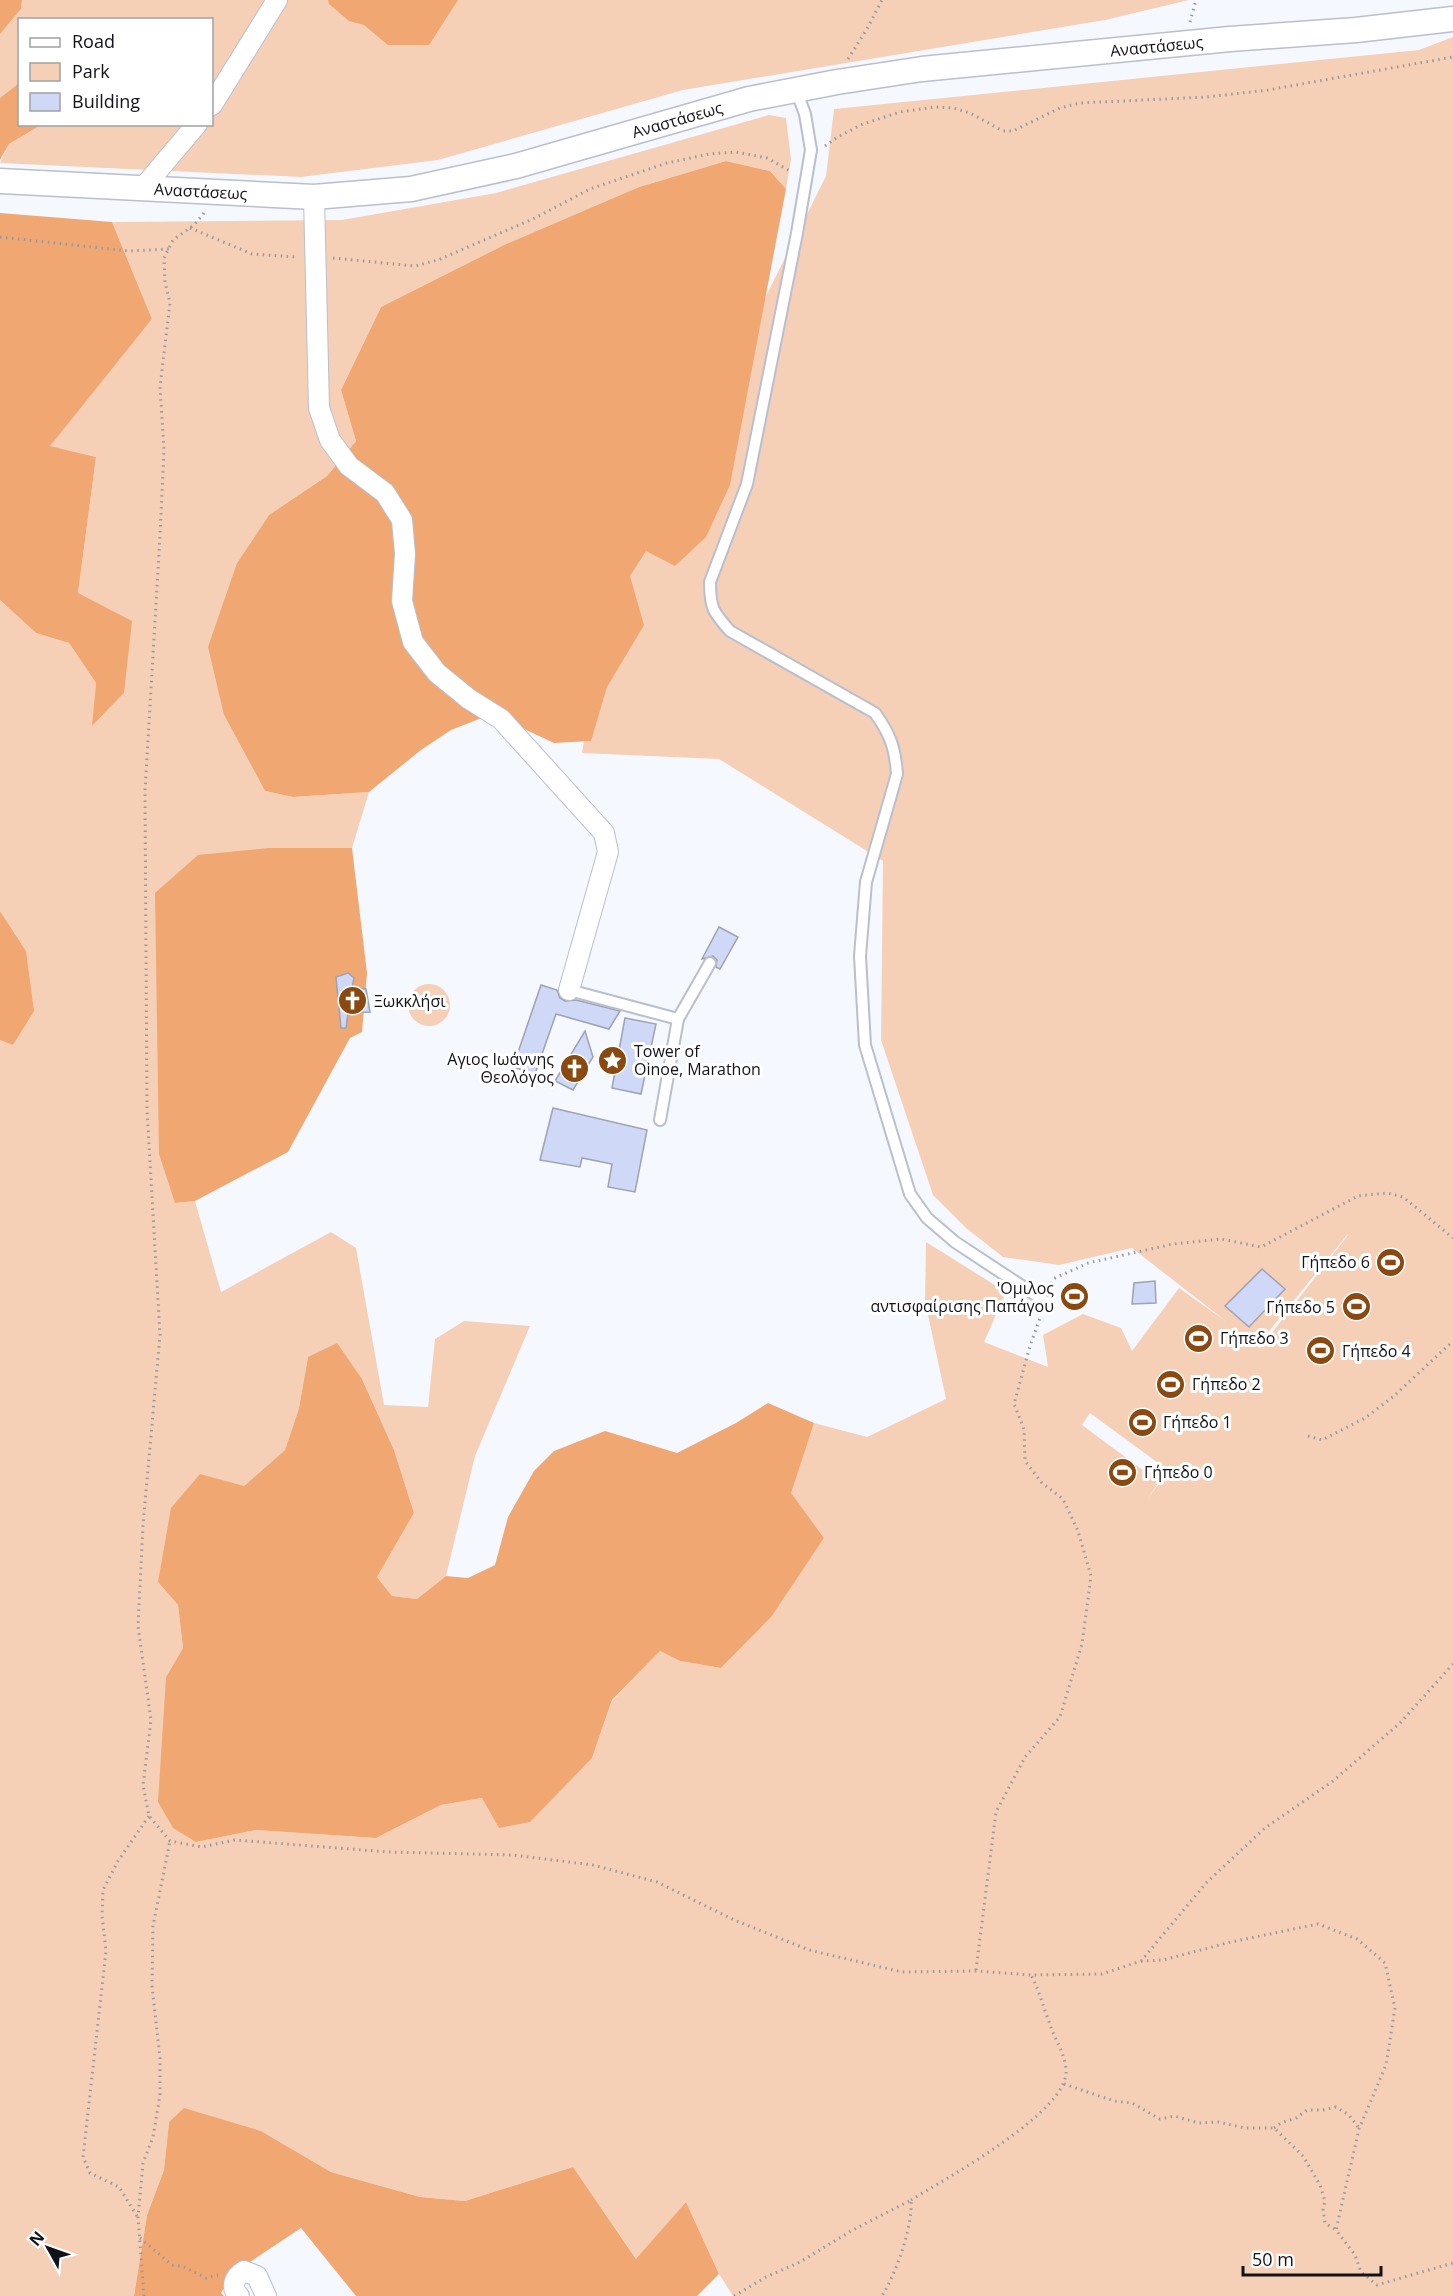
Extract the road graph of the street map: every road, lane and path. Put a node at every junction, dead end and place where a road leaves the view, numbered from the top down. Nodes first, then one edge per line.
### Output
1 (278, 0) edge
2 (882, 0) edge
3 (1453, 4) edge
4 (1453, 19) edge
5 (1356, 30) junction
6 (1453, 57) edge
7 (837, 82) junction
8 (796, 90) junction
9 (213, 103) edge
10 (195, 126) edge
11 (810, 158) junction
12 (0, 181) edge
13 (806, 182) junction
14 (142, 189) junction
15 (213, 193) junction
16 (314, 197) junction
17 (190, 228) junction
18 (0, 237) edge
19 (169, 249) junction
20 (315, 257) junction
21 (710, 963) dead end
22 (569, 990) joint
23 (678, 1019) junction
24 (660, 1119) dead end
25 (1453, 1238) edge
26 (1046, 1302) junction
27 (1453, 1341) edge
28 (1308, 1436) dead end
29 (1453, 1664) edge
30 (149, 1816) junction
31 (170, 1840) junction
32 (1141, 1961) junction
33 (976, 1971) junction
34 (1031, 1975) junction
35 (1064, 2084) junction
36 (1274, 2128) junction
37 (1359, 2129) junction
38 (912, 2200) junction
39 (138, 2217) junction
40 (1336, 2230) junction
41 (140, 2238) junction
42 (1453, 2263) edge
43 (236, 2289) edge
44 (144, 2296) edge
45 (266, 2296) edge
46 (736, 2296) edge
47 (882, 2296) edge

1 - 9 street
2 - 7 path
3 - 5 street
4 - 5 street
5 - 7 street, Αναστάσεως
6 - 11 path
7 - 8 street, Αναστάσεως
8 - 11 lane
8 - 16 street, Αναστάσεως
10 - 14 street
11 - 13 lane
12 - 14 street, Αναστάσεως
13 - 20 path
13 - 26 lane
14 - 15 street, Αναστάσεως
15 - 16 street, Αναστάσεως
15 - 17 path
16 - 20 street
17 - 19 path
17 - 20 path
18 - 19 path
19 - 30 path
20 - 22 street
21 - 23 lane
22 - 23 lane
23 - 24 lane
25 - 26 path
26 - 33 path
27 - 28 path
29 - 32 path
30 - 31 path
30 - 39 path
31 - 33 path
31 - 39 path
32 - 34 path
32 - 37 path
33 - 34 path
34 - 35 path
35 - 36 path
35 - 38 path
36 - 37 path
36 - 40 path
37 - 40 path
38 - 46 path
38 - 47 path
39 - 41 path
40 - 42 path
41 - 43 path
41 - 44 path
43 - 45 street

